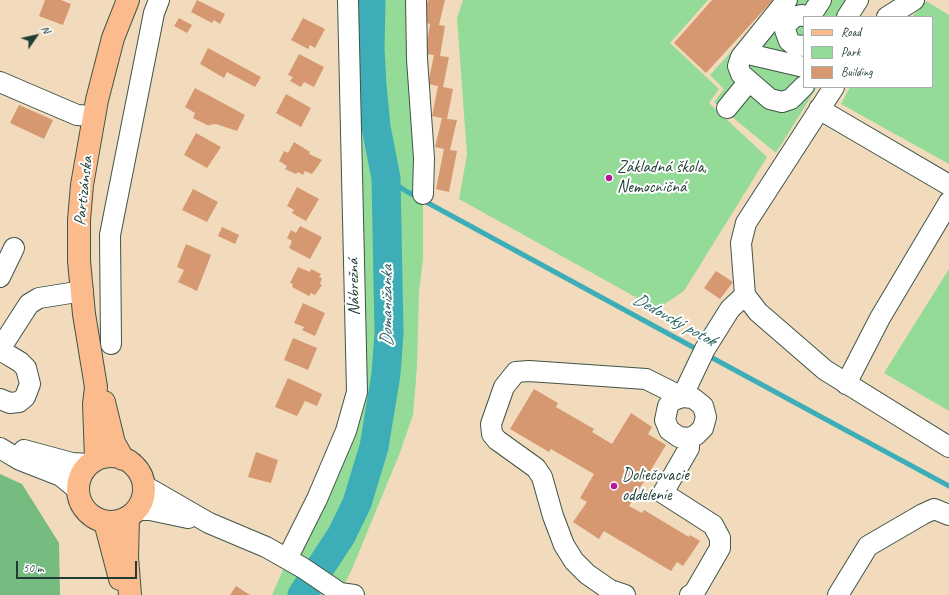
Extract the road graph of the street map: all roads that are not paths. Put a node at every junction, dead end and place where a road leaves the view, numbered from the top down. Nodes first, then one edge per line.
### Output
1 (128, 0) edge
2 (159, 0) edge
3 (348, 0) edge
4 (416, 0) edge
5 (821, 0) edge
6 (858, 0) edge
7 (914, 0) edge
8 (797, 10) edge
9 (848, 16) edge
10 (889, 16) edge
11 (758, 36) junction
12 (744, 52) junction
13 (797, 52) edge
14 (0, 82) edge
15 (749, 82) junction
16 (803, 87) edge
17 (833, 88) edge
18 (727, 108) dead end
19 (819, 109) junction
20 (94, 116) junction
21 (949, 185) edge
22 (423, 194) dead end
23 (949, 202) edge
24 (14, 248) dead end
25 (0, 277) edge
26 (83, 291) junction
27 (745, 295) junction
28 (111, 344) dead end
29 (0, 350) edge
30 (846, 384) junction
31 (96, 387) junction
32 (682, 397) junction
33 (0, 398) edge
34 (689, 438) junction
35 (949, 447) edge
36 (2, 448) edge
37 (123, 459) junction
38 (93, 462) junction
39 (143, 485) junction
40 (78, 490) junction
41 (132, 514) junction
42 (949, 515) edge
43 (105, 522) junction
44 (209, 523) junction
45 (295, 563) junction
46 (125, 595) edge
47 (130, 595) edge
48 (354, 595) edge
49 (625, 595) edge
50 (690, 595) edge
51 (838, 595) edge

1 - 20 main road, Partizánska
2 - 28 street
3 - 45 street, Nábrežná
4 - 22 street
5 - 8 street
6 - 9 street
7 - 10 street
8 - 11 street
8 - 13 street
11 - 12 street
11 - 13 street
12 - 13 street
12 - 15 street
14 - 20 street
15 - 16 street
15 - 18 street
17 - 19 street
19 - 21 street
19 - 27 street
20 - 26 main road, Partizánska
23 - 30 street
24 - 25 street
26 - 29 street
26 - 31 main road, Partizánska
27 - 30 street
27 - 32 street
29 - 33 street
30 - 35 street
31 - 37 main road, Partizánska
31 - 38 main road, Partizánska
32 - 34 street
32 - 34 street
32 - 49 street
34 - 50 street
36 - 38 street
36 - 40 street
37 - 38 main road
37 - 39 main road
38 - 40 main road
39 - 41 main road
39 - 44 street
40 - 43 main road
41 - 43 main road
41 - 44 street
41 - 47 main road
42 - 51 street
43 - 46 main road
44 - 45 street
45 - 48 street

